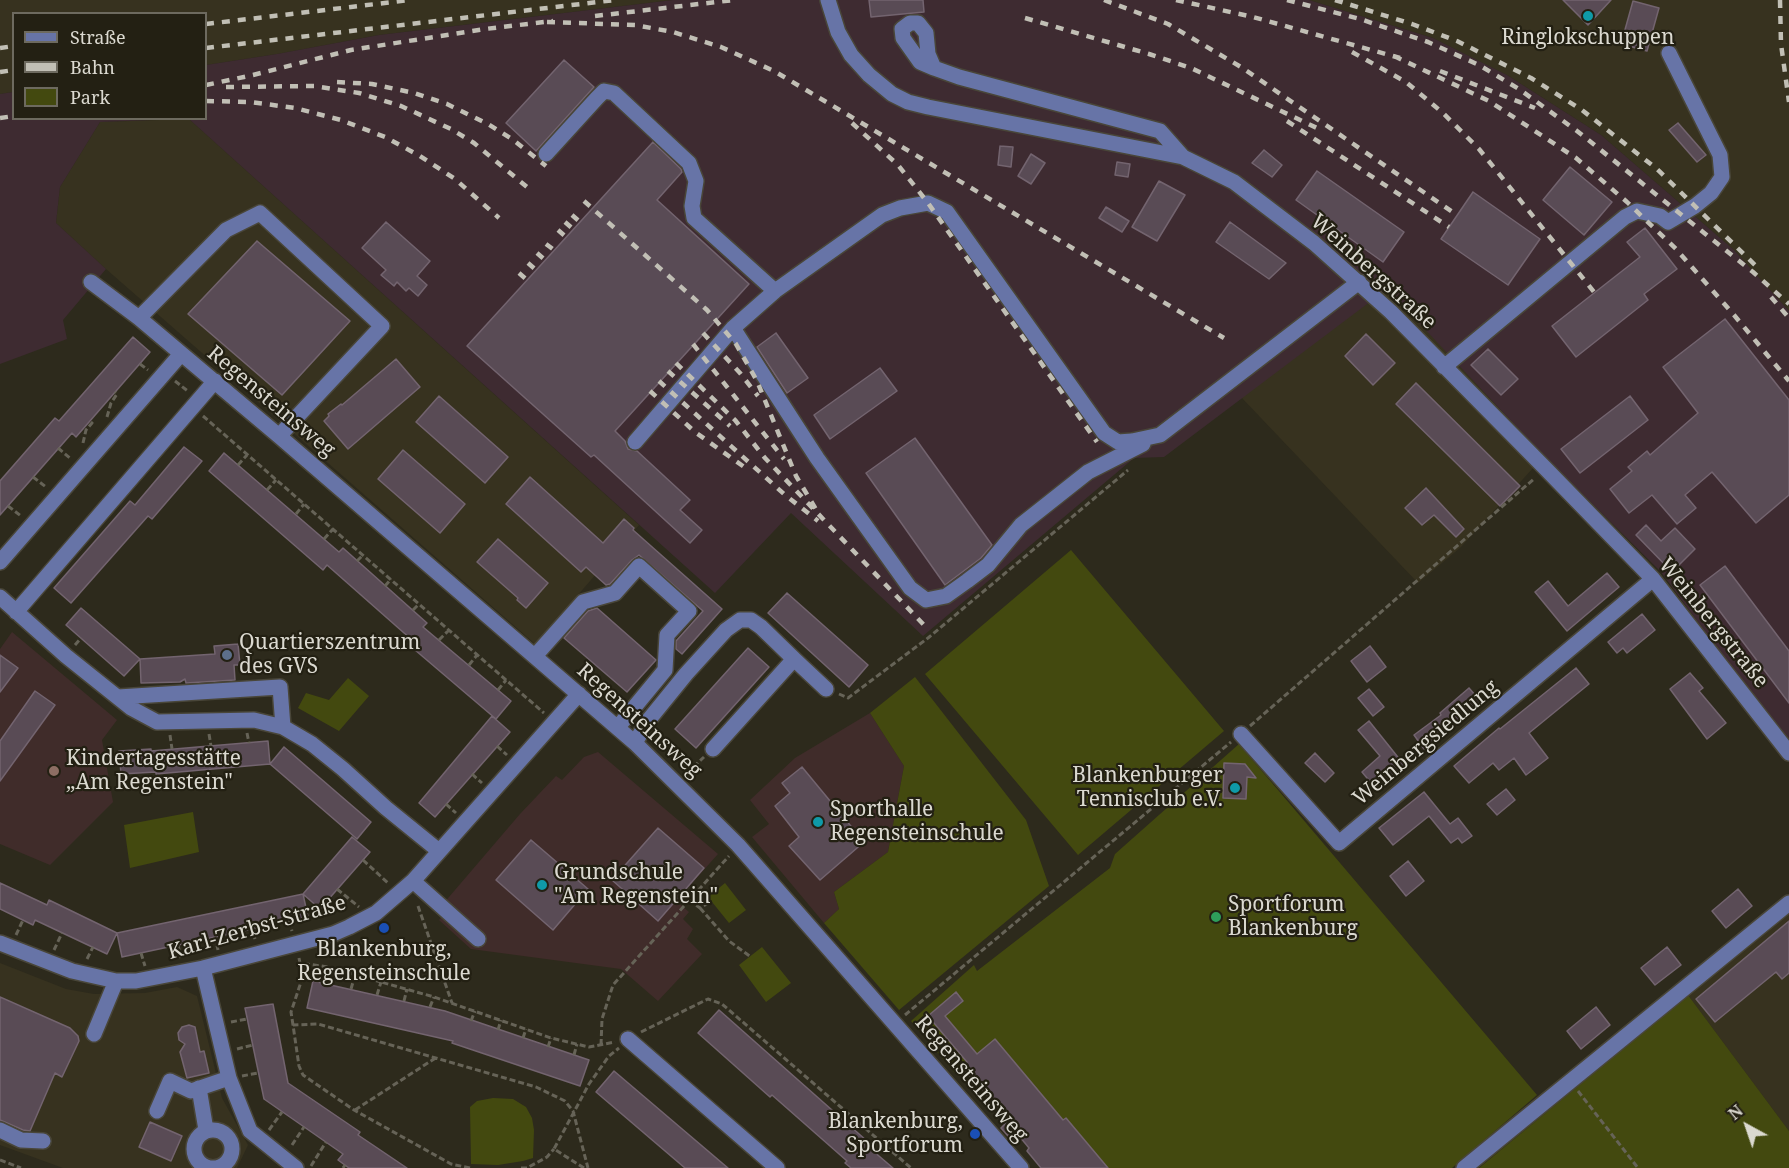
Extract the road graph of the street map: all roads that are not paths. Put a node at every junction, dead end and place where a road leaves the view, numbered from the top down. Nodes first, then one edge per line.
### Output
1 (828, 0) edge
2 (1669, 53) dead end
3 (934, 68) dead end
4 (546, 154) dead end
5 (1183, 157) junction
6 (91, 282) dead end
7 (1359, 282) junction
8 (775, 291) junction
9 (139, 318) junction
10 (733, 328) junction
11 (181, 354) junction
12 (1444, 366) junction
13 (215, 381) junction
14 (1160, 435) junction
15 (279, 436) junction
16 (635, 442) dead end
17 (0, 562) edge
18 (1653, 579) junction
19 (0, 597) edge
20 (16, 612) junction
21 (535, 656) junction
22 (794, 659) junction
23 (826, 688) road end
24 (579, 694) junction
25 (118, 697) junction
26 (283, 727) junction
27 (618, 728) junction
28 (1241, 734) road end
29 (634, 743) junction
30 (713, 749) road end
31 (1789, 753) edge
32 (439, 851) junction
33 (406, 887) junction
34 (1789, 903) edge
35 (478, 939) dead end
36 (0, 942) edge
37 (203, 968) junction
38 (116, 981) junction
39 (94, 1034) dead end
40 (628, 1039) road end
41 (229, 1078) junction
42 (199, 1089) junction
43 (157, 1111) dead end
44 (0, 1130) edge
45 (206, 1130) dead end
46 (43, 1141) dead end
47 (1016, 1166) edge
48 (296, 1168) edge
49 (777, 1168) edge
50 (1464, 1168) edge

1 - 5 street, Weinbergstraße
2 - 12 street
3 - 5 street
4 - 8 street
5 - 7 street, Weinbergstraße
6 - 9 street, Regensteinsweg
7 - 12 street, Weinbergstraße
7 - 14 street
8 - 10 street
8 - 14 street
9 - 11 street, Regensteinsweg
9 - 15 street
10 - 14 street
10 - 16 street
11 - 13 street, Regensteinsweg
11 - 17 street
12 - 18 street, Weinbergstraße
13 - 15 street, Regensteinsweg
13 - 20 street
15 - 21 street, Regensteinsweg
18 - 28 street, Weinbergsiedlung
18 - 31 street, Weinbergstraße
19 - 20 street
20 - 25 street
21 - 24 street, Regensteinsweg
21 - 27 street
22 - 23 street
22 - 29 street
22 - 30 street
24 - 27 street, Regensteinsweg
24 - 32 street, Karl-Zerbst-Straße
25 - 26 street
25 - 26 street
26 - 32 street
27 - 29 street, Regensteinsweg
29 - 47 street, Regensteinsweg
32 - 33 street, Karl-Zerbst-Straße
33 - 35 street
33 - 37 street, Karl-Zerbst-Straße
34 - 50 street
36 - 38 street, Karl-Zerbst-Straße
37 - 38 street, Karl-Zerbst-Straße
37 - 41 street
38 - 39 street
40 - 49 street
41 - 42 street
41 - 48 street
42 - 43 street
42 - 45 street
44 - 46 street

